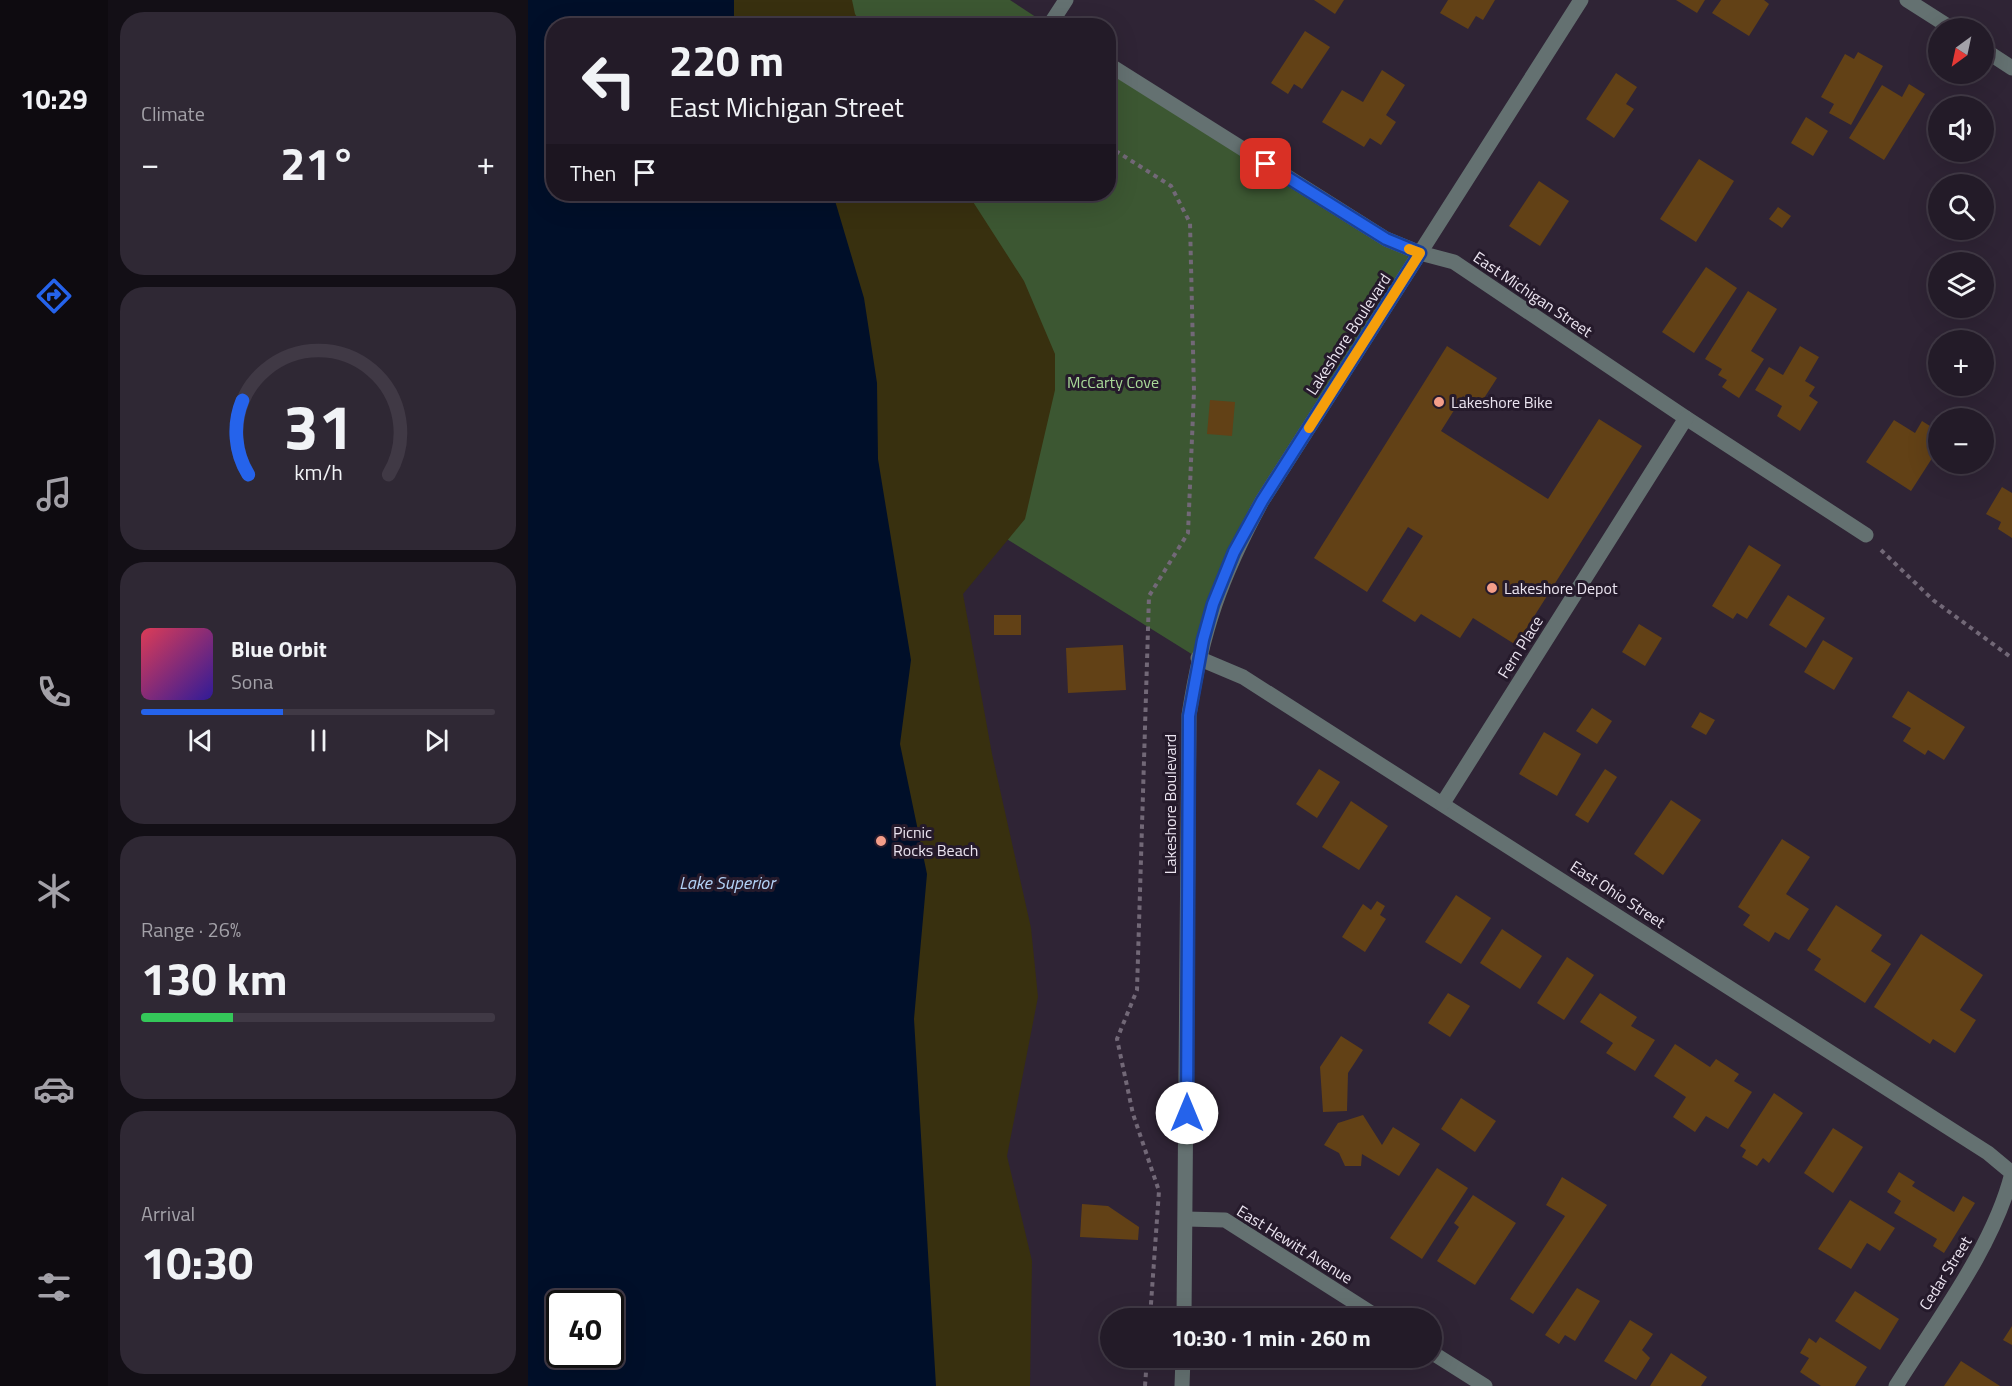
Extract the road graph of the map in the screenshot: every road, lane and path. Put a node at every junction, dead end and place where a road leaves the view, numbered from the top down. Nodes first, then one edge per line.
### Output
1 (1066, 0) edge
2 (1581, 0) edge
3 (1906, 0) edge
4 (1054, 18) edge
5 (1935, 18) edge
6 (1994, 56) edge
7 (2012, 68) edge
8 (1116, 69) edge
9 (1116, 151) edge
10 (1420, 253) junction
11 (1686, 418) junction
12 (1866, 535) joint
13 (1198, 658) junction
14 (2012, 658) edge
15 (1443, 803) junction
16 (2012, 1173) edge
17 (1186, 1218) junction
18 (1151, 1308) edge
19 (1184, 1308) edge
20 (1363, 1308) edge
21 (1442, 1359) edge
22 (1146, 1368) edge
23 (1183, 1368) edge
24 (1144, 1386) edge
25 (1182, 1386) edge
26 (1485, 1386) edge
27 (1896, 1386) edge

1 - 4 street
2 - 10 street, Lakeshore Boulevard
3 - 5 street
6 - 7 street
8 - 10 street, East Michigan Street
9 - 18 path
10 - 11 street, East Michigan Street
10 - 13 street, Lakeshore Boulevard
11 - 12 street, East Michigan Street
11 - 15 street, Fern Place
12 - 14 path
13 - 15 street, East Ohio Street
13 - 17 street, Lakeshore Boulevard
15 - 16 street, East Ohio Street
16 - 27 street, Cedar Street
17 - 19 street, Lakeshore Boulevard
17 - 20 street, East Hewitt Avenue
21 - 26 street
22 - 24 path
23 - 25 street

